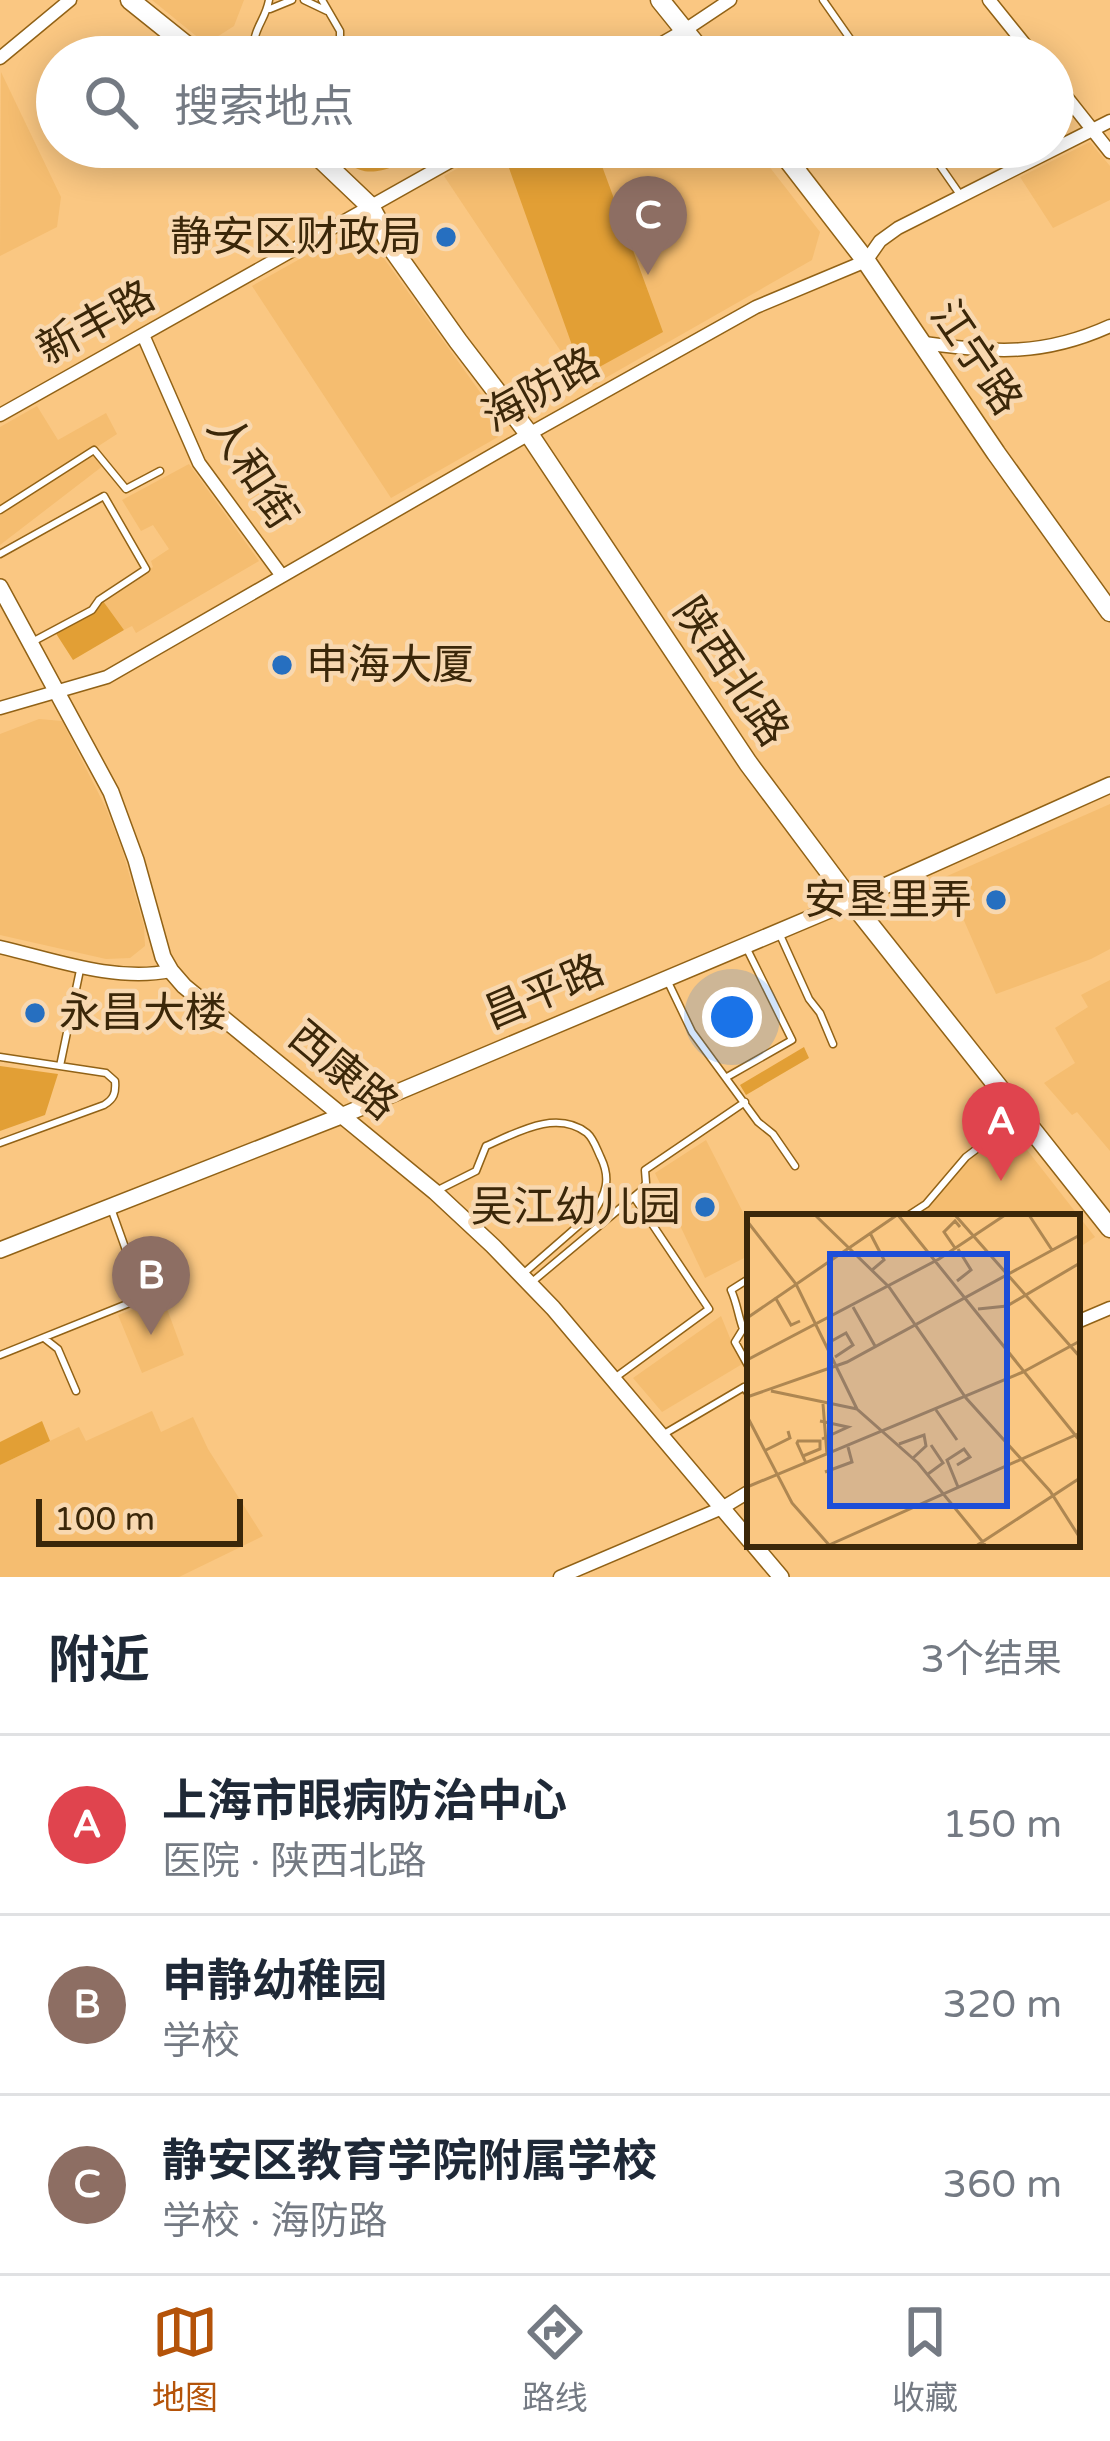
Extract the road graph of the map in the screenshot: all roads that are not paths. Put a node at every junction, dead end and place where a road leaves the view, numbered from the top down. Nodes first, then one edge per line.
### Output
1 (70, 0) edge
2 (130, 0) edge
3 (269, 0) edge
4 (292, 0) edge
5 (304, 0) edge
6 (322, 0) edge
7 (660, 0) edge
8 (730, 0) edge
9 (823, 0) edge
10 (989, 0) edge
11 (267, 11) junction
12 (331, 14) junction
13 (685, 30) junction
14 (175, 36) edge
15 (254, 36) edge
16 (341, 36) edge
17 (675, 36) edge
18 (690, 36) edge
19 (848, 36) edge
20 (1018, 36) edge
21 (0, 58) edge
22 (1074, 106) edge
23 (1110, 121) edge
24 (1092, 129) junction
25 (1074, 138) edge
26 (1110, 152) edge
27 (330, 168) edge
28 (438, 168) edge
29 (794, 168) edge
30 (802, 168) edge
31 (941, 168) edge
32 (1016, 168) edge
33 (797, 172) junction
34 (961, 196) junction
35 (370, 206) junction
36 (866, 261) junction
37 (1110, 326) edge
38 (142, 335) junction
39 (924, 344) junction
40 (0, 415) edge
41 (529, 434) junction
42 (160, 471) dead end
43 (0, 510) edge
44 (0, 554) edge
45 (282, 576) junction
46 (0, 587) edge
47 (1110, 612) edge
48 (31, 642) junction
49 (58, 690) junction
50 (0, 708) edge
51 (1110, 784) edge
52 (851, 901) junction
53 (779, 932) junction
54 (745, 946) junction
55 (0, 947) edge
56 (81, 967) junction
57 (171, 971) junction
58 (667, 979) junction
59 (833, 1043) dead end
60 (0, 1057) edge
61 (60, 1066) junction
62 (727, 1077) junction
63 (745, 1102) junction
64 (1021, 1115) junction
65 (341, 1116) junction
66 (0, 1143) edge
67 (795, 1166) dead end
68 (434, 1192) junction
69 (634, 1197) junction
70 (111, 1207) junction
71 (911, 1214) edge
72 (1110, 1228) edge
73 (0, 1250) edge
74 (525, 1280) junction
75 (747, 1280) edge
76 (1110, 1308) edge
77 (1080, 1321) edge
78 (44, 1338) junction
79 (0, 1355) edge
80 (747, 1364) edge
81 (613, 1379) junction
82 (76, 1390) dead end
83 (747, 1392) edge
84 (661, 1436) junction
85 (747, 1493) edge
86 (722, 1508) junction
87 (747, 1537) edge
88 (755, 1547) edge
89 (560, 1577) edge
90 (781, 1577) edge

1 - 21 street
2 - 14 main road
3 - 11 lane
4 - 11 lane
5 - 12 lane
6 - 12 lane
7 - 13 main road
8 - 13 street
9 - 19 lane
10 - 20 street
11 - 15 lane
12 - 16 lane
13 - 17 street
13 - 18 main road
22 - 24 street
23 - 24 street, 海防路
24 - 25 street, 海防路
24 - 26 street
27 - 35 main road, 陕西北路
28 - 35 street, 新丰路
29 - 33 main road, 江宁路
30 - 33 lane
31 - 34 lane
32 - 34 street, 海防路
33 - 36 main road, 江宁路
34 - 36 street, 海防路
35 - 38 street, 新丰路
35 - 41 main road, 陕西北路
36 - 39 main road, 江宁路
36 - 41 street, 海防路
37 - 39 street
38 - 40 street, 新丰路
38 - 45 street, 人和街
39 - 47 main road, 江宁路
41 - 45 street, 海防路
41 - 52 main road, 陕西北路
42 - 43 lane
44 - 48 lane
45 - 49 street, 海防路
46 - 48 street, 西康路
48 - 49 street, 西康路
49 - 50 street, 海防路
49 - 57 street, 西康路
51 - 52 street, 昌平路
52 - 53 street, 昌平路
52 - 64 main road, 陕西北路
53 - 54 street, 昌平路
53 - 59 lane
54 - 58 street, 昌平路
54 - 62 lane
55 - 56 street
56 - 57 street
56 - 61 lane
57 - 65 street, 西康路
58 - 62 lane
58 - 65 street, 昌平路
60 - 61 lane
61 - 66 lane
62 - 63 lane
63 - 67 lane
63 - 69 lane
64 - 71 lane
64 - 72 main road, 陕西北路
65 - 68 street, 西康路
65 - 70 street, 昌平路
68 - 74 street, 西康路
68 - 74 lane
69 - 74 lane
69 - 81 lane
70 - 73 street, 昌平路
70 - 78 lane
74 - 81 street, 西康路
75 - 80 lane
76 - 77 street
78 - 79 lane
78 - 82 lane
81 - 84 street, 西康路
83 - 84 lane
84 - 86 street, 西康路
85 - 86 street
86 - 87 street, 西康路
86 - 89 street
88 - 90 street, 西康路

